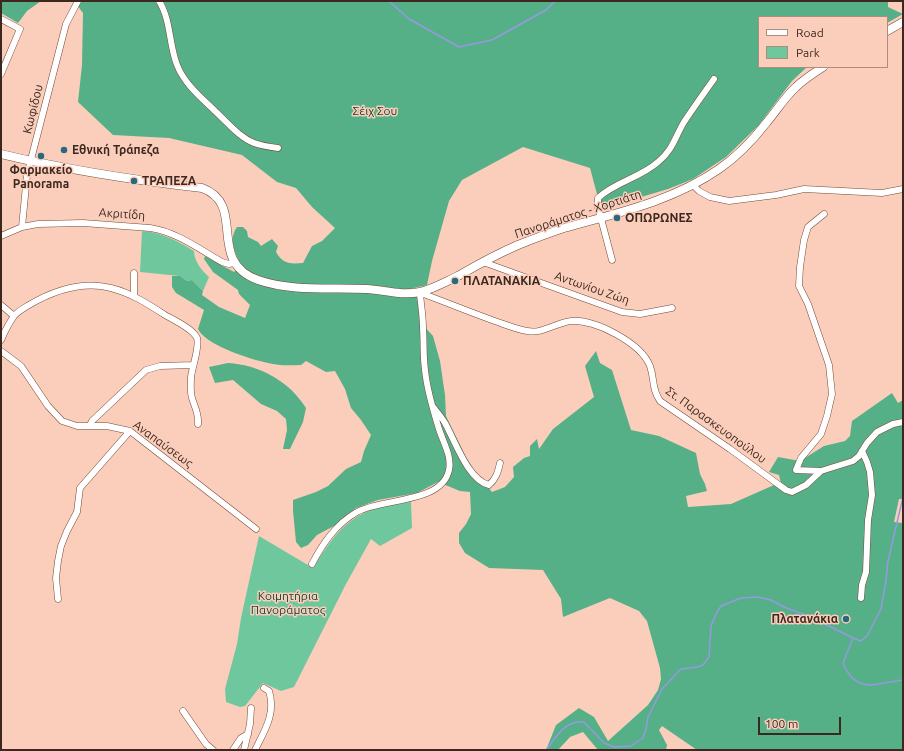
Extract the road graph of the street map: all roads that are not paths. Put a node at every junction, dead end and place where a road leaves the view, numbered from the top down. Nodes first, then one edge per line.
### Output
1 (78, 1) edge
2 (159, 1) edge
3 (1, 19) edge
4 (903, 22) edge
5 (888, 31) edge
6 (822, 68) edge
7 (1, 74) edge
8 (714, 79) dead end
9 (278, 148) dead end
10 (1, 154) edge
11 (31, 161) junction
12 (693, 185) junction
13 (903, 189) edge
14 (824, 214) dead end
15 (602, 218) junction
16 (22, 227) junction
17 (1, 236) edge
18 (612, 260) dead end
19 (483, 262) junction
20 (234, 263) junction
21 (134, 273) dead end
22 (418, 292) junction
23 (134, 296) junction
24 (1, 305) edge
25 (672, 308) dead end
26 (14, 316) junction
27 (1, 340) edge
28 (1, 350) edge
29 (193, 365) junction
30 (431, 404) junction
31 (903, 422) edge
32 (198, 424) dead end
33 (90, 425) junction
34 (130, 431) junction
35 (862, 450) junction
36 (500, 463) dead end
37 (821, 471) junction
38 (256, 529) dead end
39 (312, 564) dead end
40 (861, 598) dead end
41 (58, 599) dead end
42 (264, 688) dead end
43 (251, 708) dead end
44 (183, 711) dead end
45 (248, 734) junction
46 (213, 750) edge
47 (233, 750) edge
48 (244, 750) edge
49 (255, 750) edge

1 - 11 street, Κωφίδου
2 - 9 street
3 - 7 street
4 - 5 main road
6 - 12 main road, Πανοράματος - Χορτιάτη
8 - 15 street
10 - 11 main road
11 - 16 street, Κωφίδου
11 - 20 main road
12 - 13 street
12 - 15 main road, Πανοράματος - Χορτιάτη
14 - 37 street
15 - 18 street
15 - 19 main road, Πανοράματος - Χορτιάτη
16 - 17 street, Ακριτίδη
16 - 20 street, Ακριτίδη
19 - 22 main road, Πανοράματος - Χορτιάτη
19 - 25 street, Αντωνίου Ζώη
20 - 22 main road, Πανοράματος - Χορτιάτη
21 - 23 street
22 - 30 street
22 - 37 street, Στ. Παρασκευοπούλου
23 - 26 street
23 - 29 street
24 - 26 street
26 - 27 street
28 - 33 street, Αναπαύσεως
29 - 32 street
29 - 33 street
30 - 36 street
30 - 39 street
31 - 35 street, Στ. Παρασκευοπούλου
33 - 34 street, Αναπαύσεως
34 - 38 street, Αναπαύσεως
34 - 41 street
35 - 37 street, Στ. Παρασκευοπούλου
35 - 40 street
42 - 49 street
43 - 45 street
44 - 46 street
45 - 47 street
45 - 48 street

